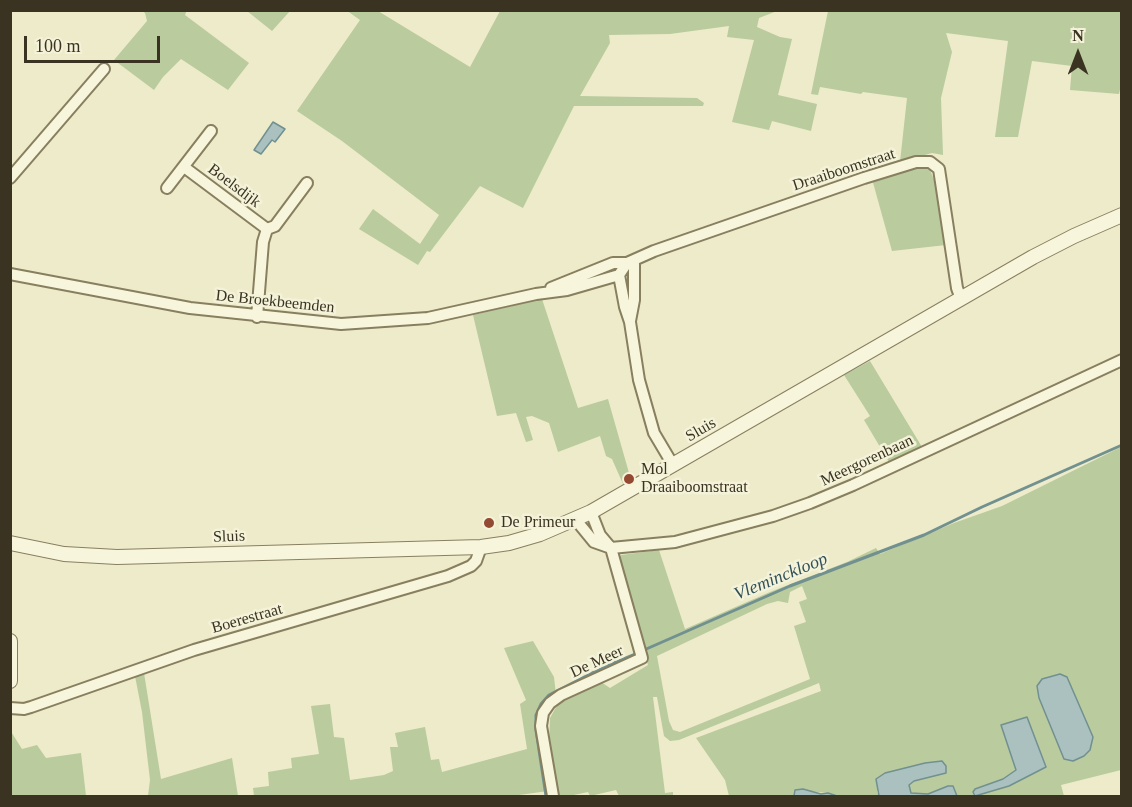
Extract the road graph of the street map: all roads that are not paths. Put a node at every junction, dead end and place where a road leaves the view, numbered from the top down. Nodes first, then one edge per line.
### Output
1 (104, 69) dead end
2 (210, 131) dead end
3 (184, 166) junction
4 (10, 178) edge
5 (307, 183) dead end
6 (167, 188) dead end
7 (1122, 215) edge
8 (267, 229) junction
9 (631, 262) junction
10 (10, 274) edge
11 (619, 275) junction
12 (536, 294) junction
13 (961, 299) junction
14 (257, 316) junction
15 (630, 322) junction
16 (1122, 360) edge
17 (673, 465) junction
18 (591, 512) junction
19 (576, 520) junction
20 (10, 543) edge
21 (481, 547) junction
22 (611, 548) junction
23 (10, 641) edge
24 (10, 681) edge
25 (10, 708) edge
26 (553, 796) edge

1 - 4 street
2 - 3 street, Boelsdijk
3 - 6 street, Boelsdijk
3 - 8 street, Boelsdijk
5 - 8 street, Boelsdijk
7 - 13 street, Sluis
8 - 14 street, Boelsdijk
9 - 11 street
9 - 12 street, De Broekbeemden
9 - 13 street, Draaiboomstraat
9 - 15 street
10 - 14 street, De Broekbeemden
11 - 12 street, De Broekbeemden
11 - 15 street
12 - 14 street, De Broekbeemden
13 - 17 street, Sluis
15 - 17 street
16 - 22 street, Meergorenbaan
17 - 18 street, Sluis
18 - 19 street, Sluis
18 - 22 street
19 - 21 street, Sluis
19 - 22 street
20 - 21 street, Sluis
21 - 25 street, Boerestraat
22 - 26 street, De Meer
23 - 24 street

